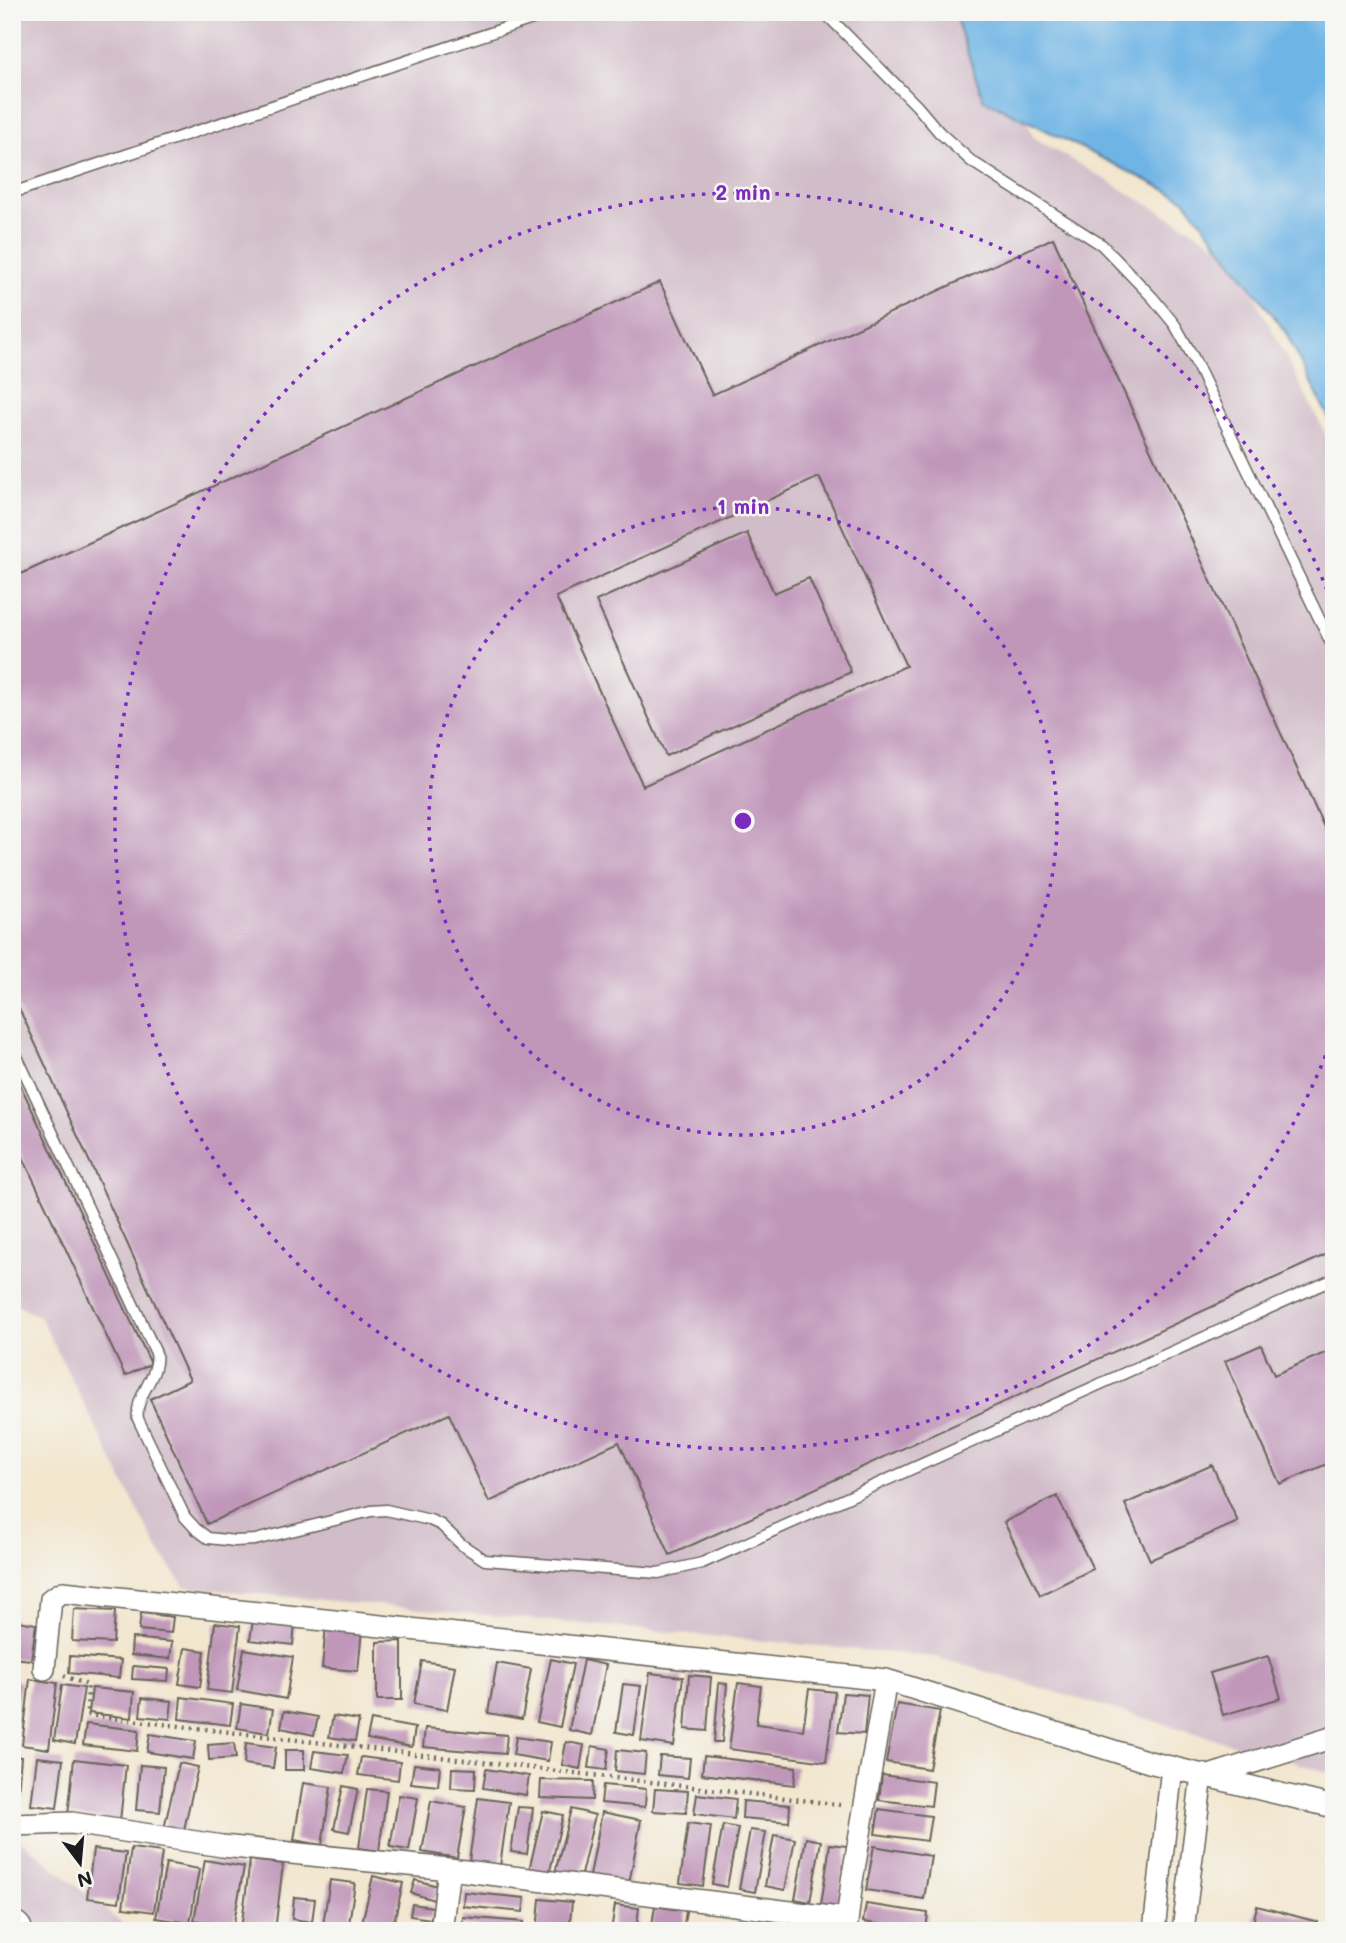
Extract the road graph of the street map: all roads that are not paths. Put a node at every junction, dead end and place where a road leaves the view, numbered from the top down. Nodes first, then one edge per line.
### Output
1 (553, 12) edge
2 (824, 12) edge
3 (12, 192) edge
4 (1331, 643) dead end
5 (12, 1046) edge
6 (1334, 1279) edge
7 (44, 1669) road end
8 (886, 1680) junction
9 (1334, 1737) edge
10 (1172, 1767) junction
11 (1205, 1775) junction
12 (1334, 1807) edge
13 (12, 1825) edge
14 (449, 1869) junction
15 (846, 1925) edge
16 (441, 1931) edge
17 (1154, 1931) edge
18 (1183, 1931) edge

1 - 3 lane
2 - 4 lane
5 - 6 lane
7 - 8 street
8 - 10 street
8 - 15 street
9 - 11 street
10 - 11 street
10 - 17 street
11 - 12 street
11 - 18 street
13 - 14 street
14 - 15 street
14 - 16 street

